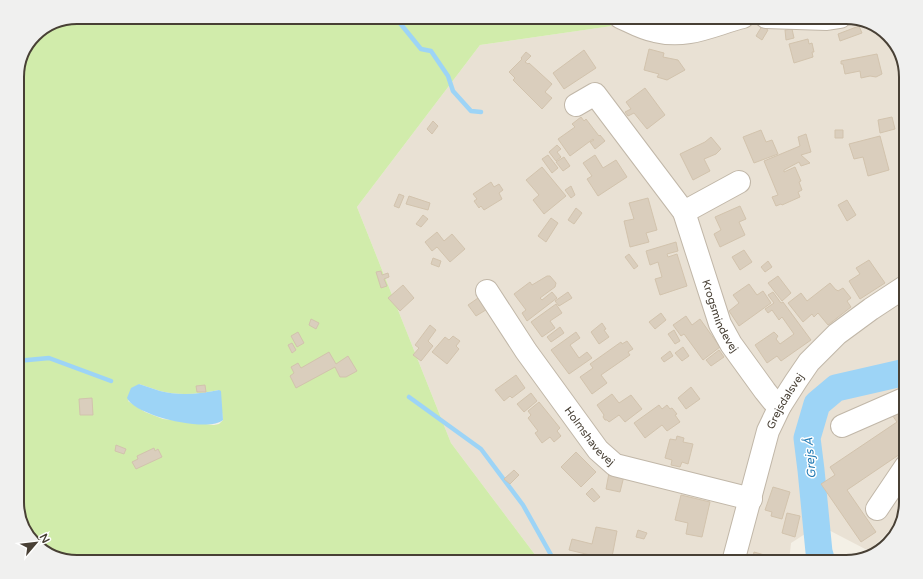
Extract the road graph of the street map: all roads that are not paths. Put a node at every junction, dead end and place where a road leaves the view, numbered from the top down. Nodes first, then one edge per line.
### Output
1 (637, 24) edge
2 (717, 24) edge
3 (576, 105) dead end
4 (739, 182) dead end
5 (684, 212) junction
6 (488, 291) dead end
7 (899, 291) edge
8 (899, 401) edge
9 (780, 406) junction
10 (842, 426) dead end
11 (899, 476) edge
12 (750, 499) junction
13 (877, 509) dead end
14 (734, 555) edge

1 - 2 street
3 - 5 street, Krogsmindevej
4 - 5 street
5 - 9 street, Krogsmindevej
6 - 12 street, Holmshavevej
7 - 9 street, Grejsdalsvej
8 - 10 street
9 - 12 street, Grejsdalsvej
11 - 13 street
12 - 14 street, Grejsdalsvej

